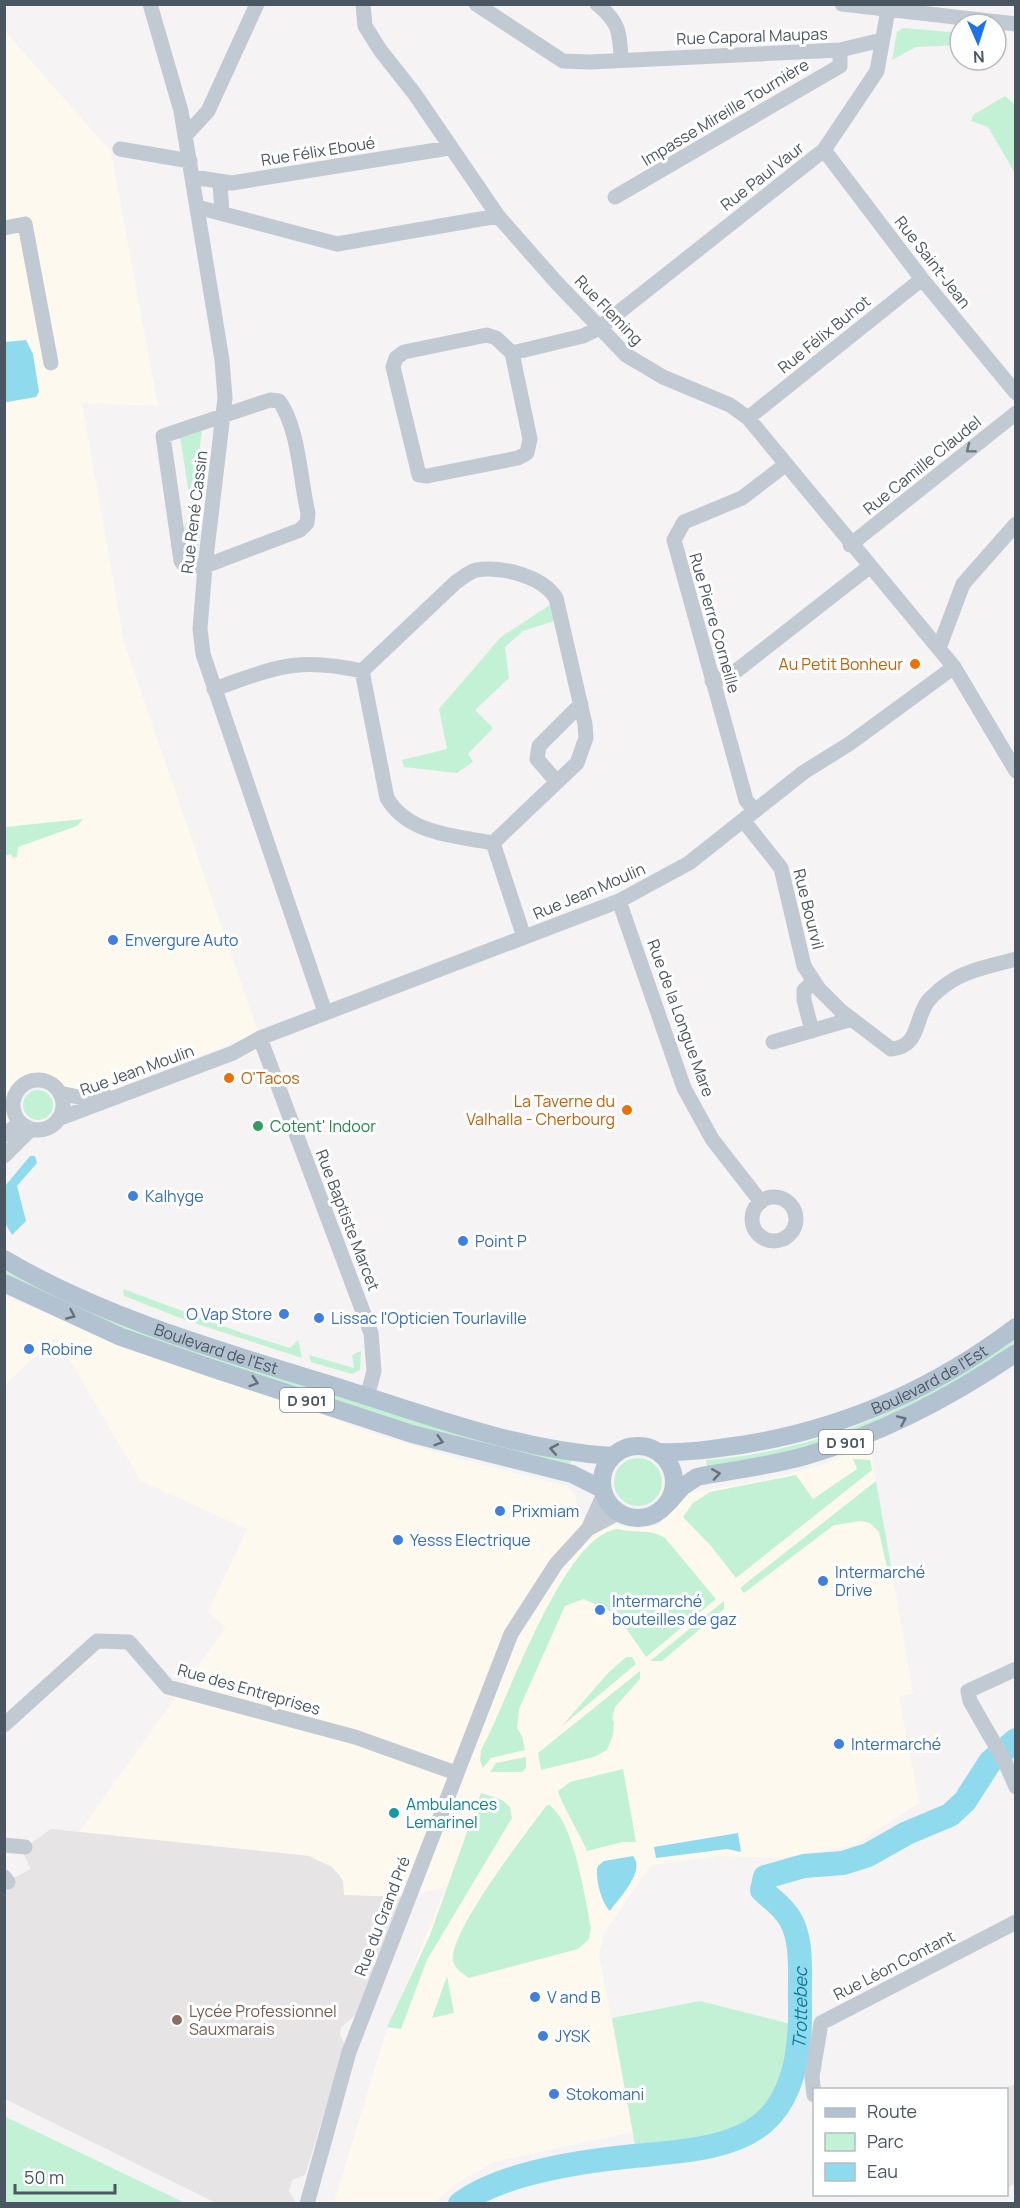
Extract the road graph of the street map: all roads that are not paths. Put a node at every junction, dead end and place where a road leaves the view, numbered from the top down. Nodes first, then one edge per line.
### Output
1 (150, 4) edge
2 (257, 4) edge
3 (363, 4) edge
4 (476, 4) edge
5 (597, 4) edge
6 (842, 4) edge
7 (888, 10) junction
8 (1016, 24) edge
9 (882, 40) junction
10 (840, 50) junction
11 (621, 59) junction
12 (185, 136) junction
13 (449, 148) junction
14 (120, 149) dead end
15 (824, 150) junction
16 (191, 169) junction
17 (220, 183) junction
18 (615, 197) dead end
19 (197, 207) junction
20 (222, 213) junction
21 (498, 216) junction
22 (4, 228) edge
23 (922, 279) junction
24 (599, 328) junction
25 (512, 353) junction
26 (51, 363) dead end
27 (1016, 393) edge
28 (1016, 413) edge
29 (224, 415) junction
30 (748, 418) junction
31 (784, 465) junction
32 (1016, 524) edge
33 (850, 545) junction
34 (205, 566) junction
35 (869, 567) junction
36 (939, 648) junction
37 (954, 667) junction
38 (362, 671) junction
39 (712, 681) junction
40 (214, 689) junction
41 (581, 704) junction
42 (1016, 771) edge
43 (557, 782) junction
44 (748, 815) junction
45 (493, 843) junction
46 (619, 901) junction
47 (524, 937) junction
48 (1016, 959) edge
49 (814, 981) junction
50 (325, 1012) junction
51 (852, 1019) junction
52 (812, 1031) junction
53 (773, 1042) dead end
54 (262, 1044) junction
55 (60, 1093) junction
56 (58, 1119) junction
57 (26, 1126) junction
58 (4, 1135) edge
59 (4, 1156) edge
60 (761, 1202) dead end
61 (4, 1259) edge
62 (4, 1283) edge
63 (1016, 1327) edge
64 (1016, 1353) edge
65 (367, 1396) junction
66 (660, 1452) junction
67 (612, 1456) junction
68 (603, 1492) junction
69 (668, 1503) junction
70 (618, 1513) junction
71 (588, 1529) junction
72 (1016, 1669) edge
73 (4, 1725) edge
74 (456, 1773) junction
75 (1016, 1787) edge
76 (4, 1845) edge
77 (25, 1847) dead end
78 (1016, 1922) edge
79 (813, 2088) edge
80 (307, 2204) edge

1 - 12 street, Rue René Cassin
2 - 12 street
3 - 13 street, Rue Fleming
4 - 11 street, Rue Caporal Maupas
5 - 11 street
6 - 7 street
7 - 8 street
7 - 9 street, Rue Paul Vaur
9 - 10 street, Rue Caporal Maupas
9 - 15 street, Rue Paul Vaur
10 - 11 street, Rue Caporal Maupas
10 - 18 street, Impasse Mireille Tournière
12 - 16 street, Rue René Cassin
13 - 17 street, Rue Félix Eboué
13 - 21 street, Rue Fleming
14 - 16 street, Rue Félix Eboué
15 - 23 street, Rue Saint-Jean
15 - 24 street, Rue Paul Vaur
16 - 17 street, Rue Félix Eboué
16 - 19 street, Rue René Cassin
17 - 20 street
19 - 20 street
19 - 29 street, Rue René Cassin
20 - 21 street
21 - 24 street, Rue Fleming
22 - 26 street
23 - 27 street, Rue Saint-Jean
23 - 30 street, Rue Félix Buhot
24 - 25 street, Rue Paul Vaur
24 - 30 street, Rue Fleming
25 - 25 street
28 -> 33 street, Rue Camille Claudel
29 - 34 street, Rue René Cassin
29 - 34 street
29 - 34 street
30 - 31 street, Rue Fleming
31 - 33 street, Rue Fleming
31 - 39 street, Rue Pierre Corneille
32 - 36 street
33 - 35 street, Rue Fleming
34 - 40 street, Rue René Cassin
35 - 36 street, Rue Fleming
35 - 39 street
36 - 37 street, Rue Fleming
37 - 42 street, Rue Fleming
37 - 44 street, Rue Jean Moulin
38 - 40 street
38 - 41 street
38 - 45 street
39 - 44 street, Rue Pierre Corneille
40 - 50 street, Rue René Cassin
41 - 43 street
41 - 43 street
43 - 45 street
44 - 46 street, Rue Jean Moulin
44 - 49 street, Rue Bourvil
45 - 47 street
46 - 47 street, Rue Jean Moulin
46 - 60 street, Rue de la Longue Mare
47 - 50 street, Rue Jean Moulin
48 - 51 street, Rue Bourvil
49 - 51 street, Rue Bourvil
49 - 52 street
50 - 54 street, Rue Jean Moulin
51 - 52 street
52 - 53 street
54 - 55 street, Rue Jean Moulin
54 - 56 street, Rue Jean Moulin
54 - 65 street, Rue Baptiste Marcet
55 - 56 street, Rue Jean Moulin
55 - 57 street, Rue Jean Moulin
56 - 57 street, Rue Jean Moulin
57 - 58 street, Rue Jean Moulin
57 - 59 street, Rue Jean Moulin
61 - 65 main road, Boulevard de l'Est / D 901
62 -> 68 main road, Boulevard de l'Est / D 901
63 - 66 main road, Boulevard de l'Est / D 901
69 -> 64 main road, Boulevard de l'Est / D 901
67 -> 65 main road, Boulevard de l'Est / D 901
66 - 67 main road
66 - 69 main road
67 - 68 main road
68 - 70 main road
68 - 71 street, Rue du Grand Pré
69 - 70 main road
70 - 71 street, Rue du Grand Pré
71 - 74 street, Rue du Grand Pré
72 - 75 street
73 - 74 street, Rue des Entreprises
74 - 80 street, Rue du Grand Pré
76 - 77 street
78 - 79 street, Rue Léon Contant

